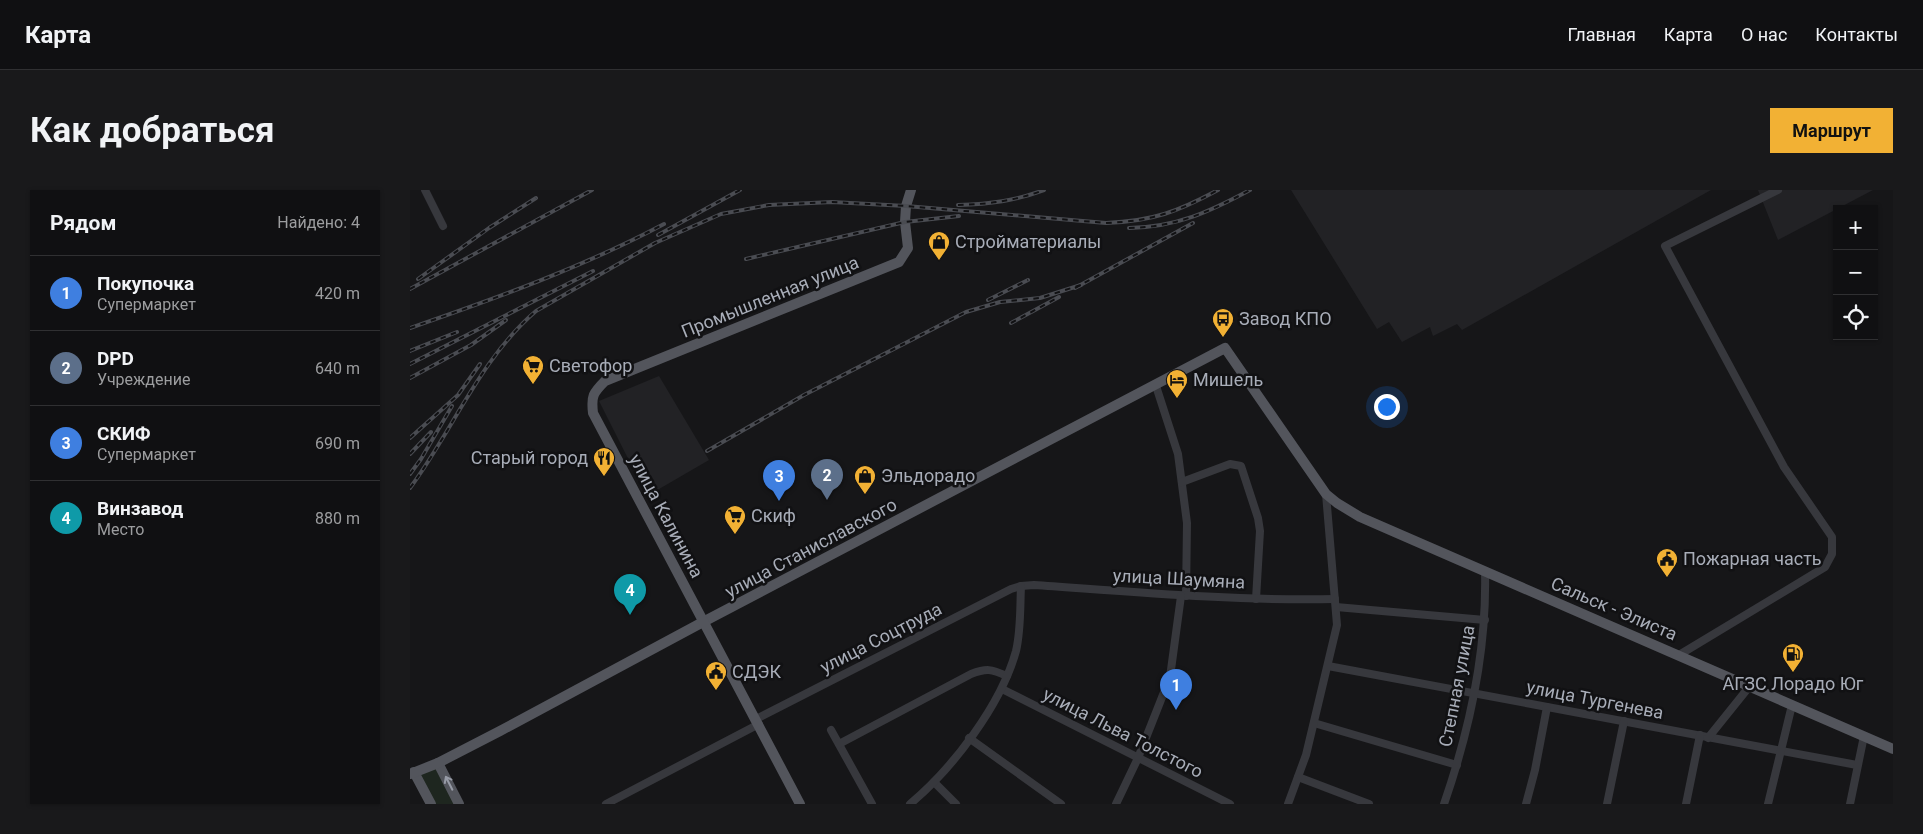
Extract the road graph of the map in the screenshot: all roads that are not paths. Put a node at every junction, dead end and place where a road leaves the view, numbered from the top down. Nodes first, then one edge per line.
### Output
1 (425, 190) edge
2 (911, 190) edge
3 (1778, 190) edge
4 (443, 226) dead end
5 (1225, 348) joint
6 (1156, 386) junction
7 (591, 400) joint
8 (1182, 482) junction
9 (1326, 494) junction
10 (1485, 571) junction
11 (1021, 586) junction
12 (1184, 596) junction
13 (1256, 599) junction
14 (1335, 599) junction
15 (1336, 608) junction
16 (1484, 620) junction
17 (703, 622) junction
18 (1680, 655) junction
19 (1328, 666) junction
20 (1007, 676) junction
21 (1749, 687) junction
22 (1002, 689) junction
23 (1474, 693) junction
24 (1792, 705) junction
25 (1547, 707) junction
26 (757, 721) junction
27 (1624, 721) junction
28 (1314, 723) junction
29 (831, 730) dead end
30 (1704, 736) junction
31 (1864, 736) junction
32 (969, 738) junction
33 (839, 744) junction
34 (1893, 749) edge
35 (1782, 752) junction
36 (1138, 758) junction
37 (438, 763) junction
38 (1457, 765) junction
39 (1857, 765) junction
40 (412, 773) edge
41 (1298, 776) junction
42 (934, 782) junction
43 (431, 804) edge
44 (459, 804) edge
45 (606, 804) edge
46 (800, 804) edge
47 (872, 804) edge
48 (910, 804) edge
49 (956, 804) edge
50 (1061, 804) edge
51 (1116, 804) edge
52 (1230, 804) edge
53 (1288, 804) edge
54 (1368, 804) edge
55 (1444, 804) edge
56 (1526, 804) edge
57 (1607, 804) edge
58 (1686, 804) edge
59 (1768, 804) edge
60 (1850, 804) edge

1 - 4 street
2 - 7 main road, Промышленная улица
3 - 18 street
5 - 6 main road, улица Станиславского
5 - 9 main road, Сальск - Элиста
6 - 8 street
6 - 17 main road, улица Станиславского
7 - 17 main road, улица Калинина
8 - 12 street
8 - 13 street
9 - 10 main road, Сальск - Элиста
9 - 14 street
10 - 16 street, Степная улица
10 - 18 main road, Сальск - Элиста
11 - 12 street, улица Шаумяна
11 - 20 street
11 - 26 street, улица Соцтруда
12 - 13 street, улица Шаумяна
12 - 36 street
13 - 14 street, улица Шаумяна
14 - 15 street
15 - 16 street
15 - 19 street
16 - 23 street, Степная улица
17 - 26 main road, улица Калинина
17 - 37 main road, улица Станиславского
18 - 21 main road, Сальск - Элиста
19 - 23 street, улица Тургенева
19 - 28 street
20 - 22 street
20 - 33 street
21 - 24 main road, Сальск - Элиста
21 - 30 street
22 - 32 street
22 - 36 street, улица Льва Толстого
23 - 25 street, улица Тургенева
23 - 38 street, Степная улица
24 - 31 main road, Сальск - Элиста
24 - 35 street
25 - 27 street, улица Тургенева
25 - 56 street
26 - 45 street, улица Соцтруда
26 - 46 main road, улица Калинина
27 - 30 street, улица Тургенева
27 - 57 street
28 - 38 street
28 - 41 street
29 - 33 street
30 - 35 street, улица Тургенева
30 - 58 street
31 - 34 main road, Сальск - Элиста
31 - 39 street
32 - 42 street
32 - 50 street
33 - 47 street
35 - 39 street, улица Тургенева
35 - 59 street
36 - 51 street
36 - 52 street, улица Льва Толстого
37 - 40 main road, улица Станиславского
44 -> 37 main road
38 - 55 street, Степная улица
39 - 60 street
40 - 43 main road
41 - 53 street
41 - 54 street
42 - 48 street
42 - 49 street

